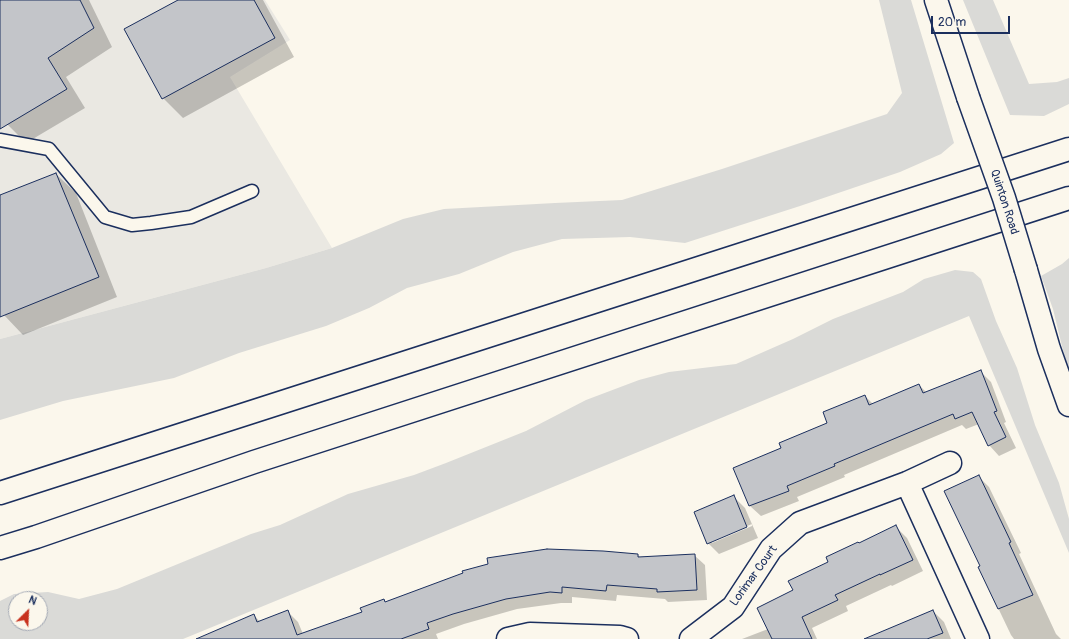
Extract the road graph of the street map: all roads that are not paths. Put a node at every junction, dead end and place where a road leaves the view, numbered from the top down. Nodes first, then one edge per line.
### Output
1 (936, 0) edge
2 (0, 140) edge
3 (1069, 149) edge
4 (252, 191) dead end
5 (1069, 198) edge
6 (1069, 405) edge
7 (950, 463) dead end
8 (40, 480) junction
9 (907, 483) junction
10 (0, 484) edge
11 (0, 493) edge
12 (36, 537) junction
13 (0, 548) edge
14 (0, 554) edge
15 (622, 638) edge
16 (508, 639) edge
17 (691, 639) edge
18 (978, 639) edge

1 - 6 main road, Quinton Road, bridge
2 - 4 lane
3 - 8 main road
5 - 12 main road
7 - 9 main road, Lorimar Court
8 - 10 main road
8 - 11 main road
9 - 17 main road, Lorimar Court
9 - 18 main road
12 - 13 main road
12 - 14 main road
15 - 16 main road

